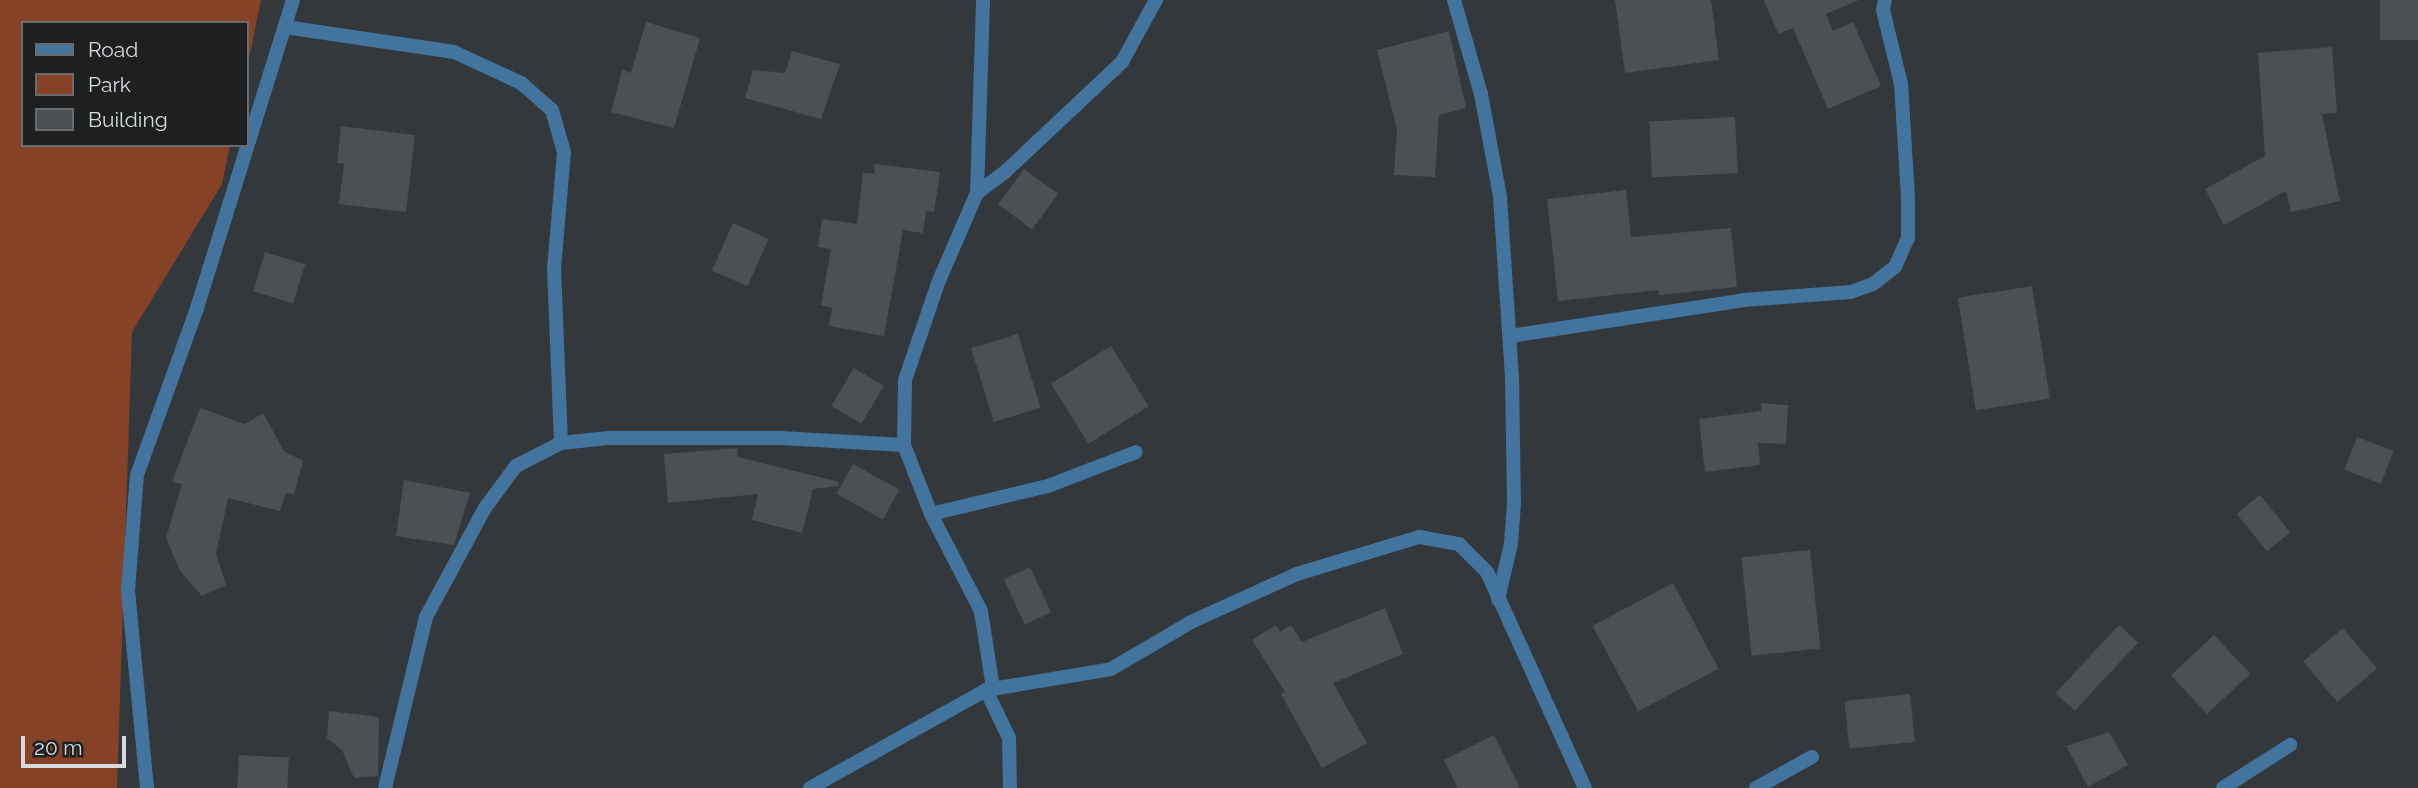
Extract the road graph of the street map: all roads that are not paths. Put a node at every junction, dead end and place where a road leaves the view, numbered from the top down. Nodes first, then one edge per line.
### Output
1 (293, 0) edge
2 (983, 0) edge
3 (1156, 0) edge
4 (1454, 0) edge
5 (1880, 4) edge
6 (285, 27) junction
7 (248, 145) edge
8 (247, 147) edge
9 (977, 193) junction
10 (1510, 336) junction
11 (561, 443) junction
12 (904, 444) junction
13 (1136, 452) dead end
14 (930, 514) junction
15 (1498, 600) junction
16 (990, 689) junction
17 (2290, 745) dead end
18 (1812, 757) dead end
19 (147, 788) edge
20 (385, 788) edge
21 (810, 788) edge
22 (1010, 788) edge
23 (1585, 788) edge
24 (1756, 788) edge
25 (2224, 788) edge

1 - 6 street
2 - 9 street
3 - 9 street
4 - 10 street
5 - 10 street
6 - 7 street
6 - 11 street
8 - 19 street
9 - 12 street
10 - 15 street
11 - 12 street
11 - 20 street
12 - 14 street
13 - 14 street
14 - 16 street
15 - 16 street
15 - 23 street
16 - 21 street
16 - 22 street
17 - 25 street
18 - 24 street

